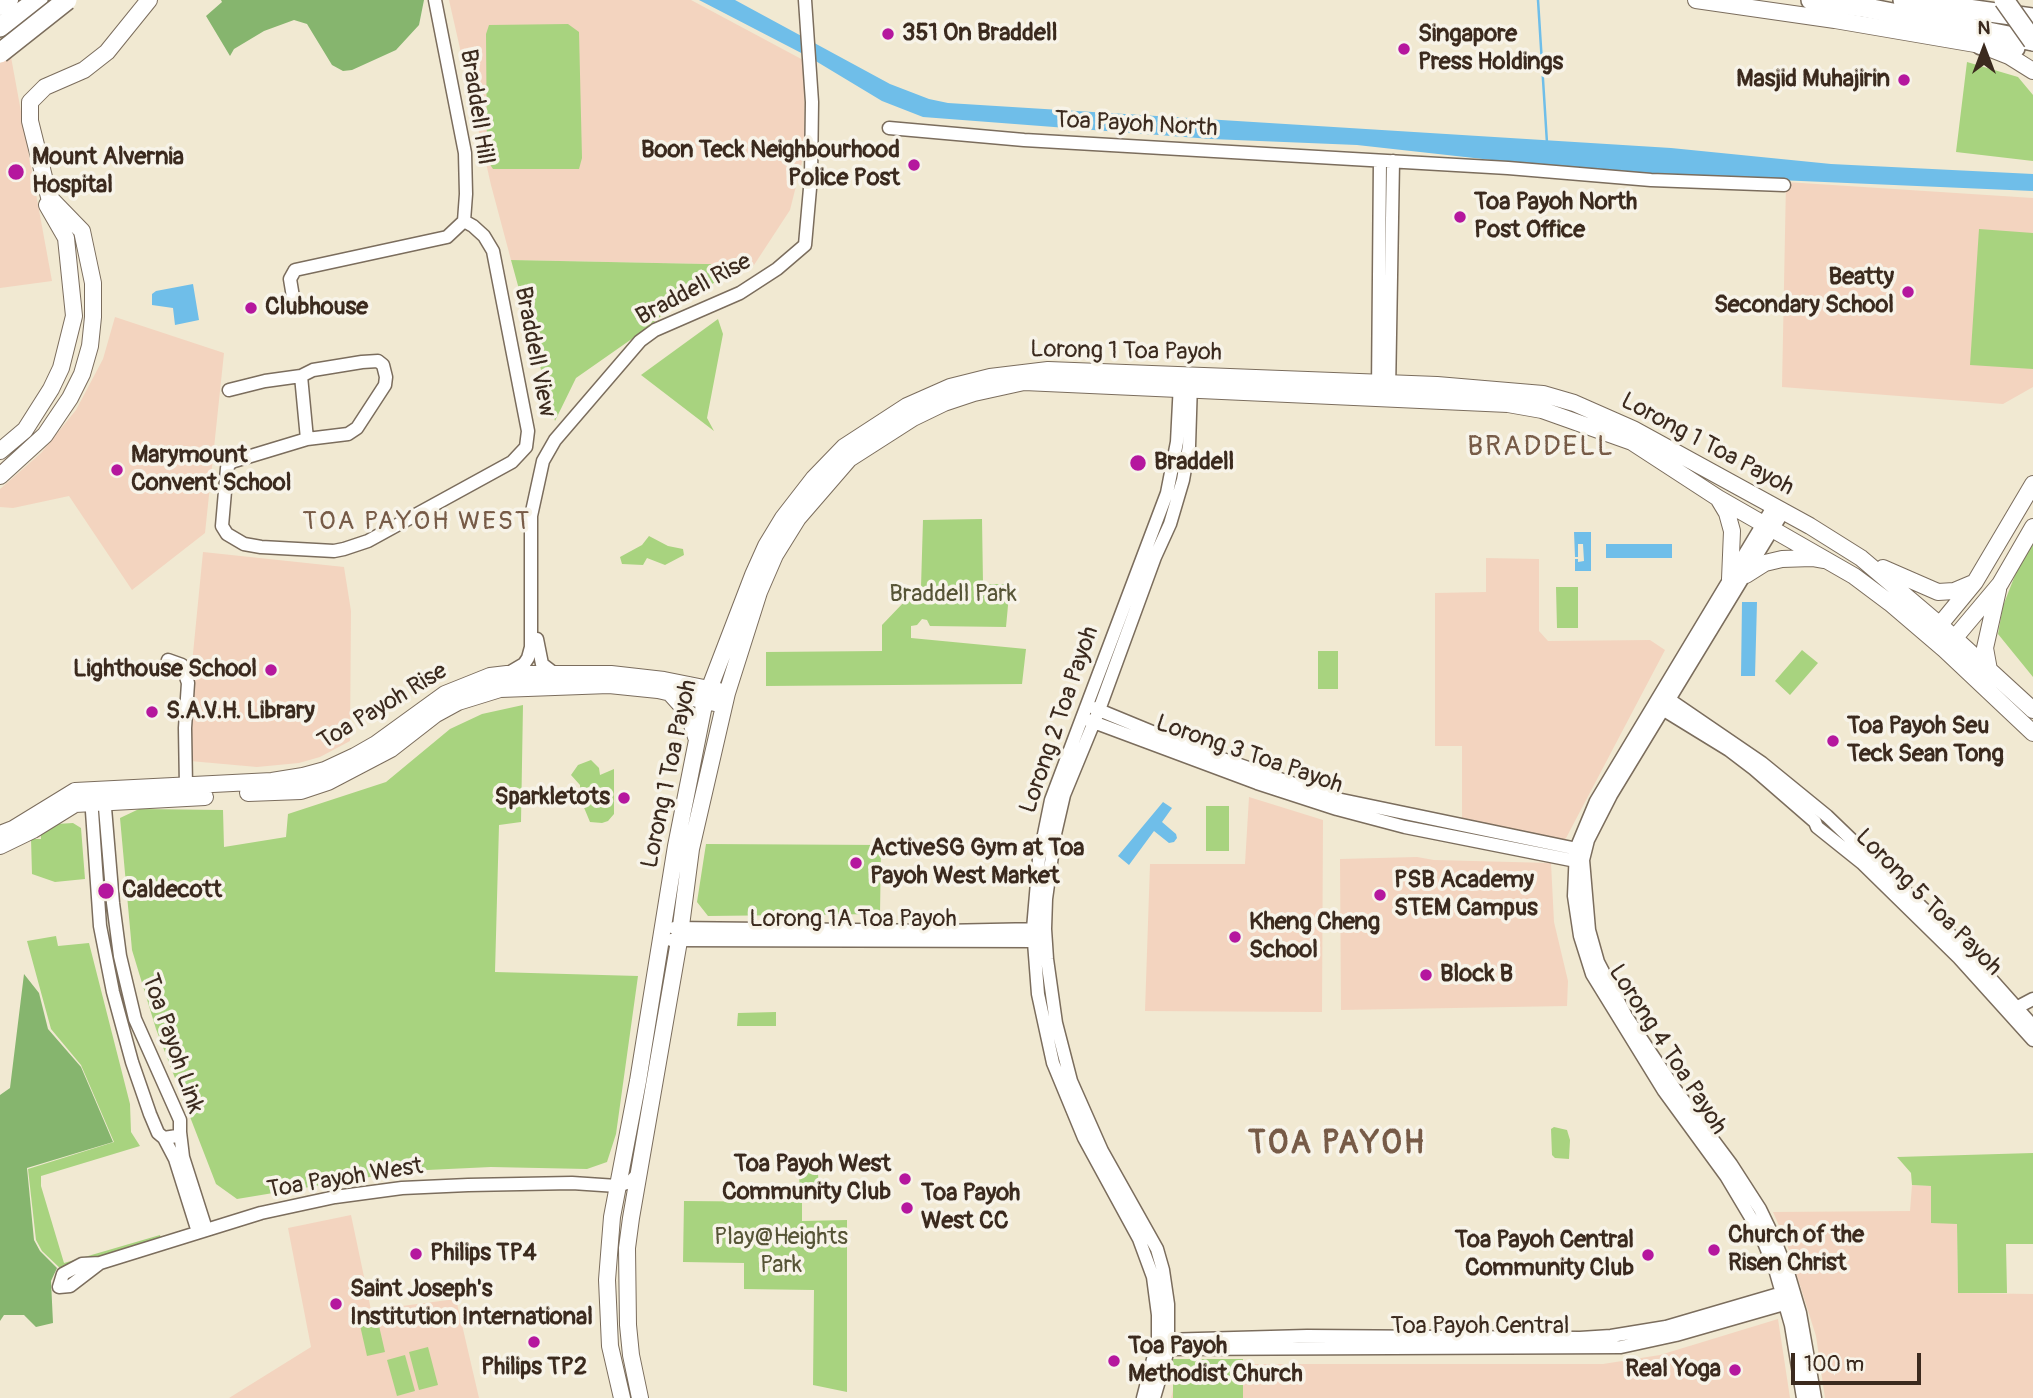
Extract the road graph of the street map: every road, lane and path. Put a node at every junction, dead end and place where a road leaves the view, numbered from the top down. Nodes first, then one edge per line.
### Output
1 (10, 0) edge
2 (38, 0) edge
3 (67, 0) edge
4 (138, 0) edge
5 (149, 0) edge
6 (435, 0) edge
7 (805, 0) edge
8 (813, 0) edge
9 (1696, 0) edge
10 (1811, 0) edge
11 (1903, 0) edge
12 (2004, 0) edge
13 (1925, 4) junction
14 (0, 7) edge
15 (2033, 18) edge
16 (0, 27) edge
17 (2033, 28) edge
18 (812, 34) junction
19 (2033, 41) edge
20 (1981, 45) junction
21 (2033, 50) edge
22 (0, 53) edge
23 (2033, 71) edge
24 (889, 128) dead end
25 (1387, 161) junction
26 (1784, 185) dead end
27 (464, 221) junction
28 (295, 309) dead end
29 (301, 376) junction
30 (1186, 383) junction
31 (229, 390) dead end
32 (1384, 391) junction
33 (910, 412) junction
34 (307, 439) junction
35 (0, 451) edge
36 (0, 476) edge
37 (2033, 484) edge
38 (1718, 498) junction
39 (536, 502) junction
40 (1778, 509) junction
41 (1768, 526) junction
42 (2033, 527) edge
43 (1861, 558) junction
44 (1829, 562) junction
45 (1746, 575) junction
46 (1730, 579) junction
47 (1975, 582) junction
48 (2000, 584) junction
49 (1935, 631) junction
50 (1950, 644) junction
51 (168, 660) dead end
52 (718, 664) junction
53 (1989, 670) junction
54 (508, 674) junction
55 (555, 674) junction
56 (666, 686) junction
57 (707, 694) junction
58 (725, 699) junction
59 (1662, 702) junction
60 (2033, 710) edge
61 (1090, 714) junction
62 (2033, 733) edge
63 (696, 737) junction
64 (186, 787) junction
65 (157, 794) junction
66 (98, 796) junction
67 (1822, 821) junction
68 (0, 834) edge
69 (0, 846) edge
70 (1579, 856) junction
71 (662, 933) junction
72 (680, 934) junction
73 (1039, 935) junction
74 (2033, 999) edge
75 (2016, 1008) junction
76 (2032, 1022) edge
77 (2033, 1040) edge
78 (180, 1132) junction
79 (164, 1138) junction
80 (639, 1173) junction
81 (614, 1181) junction
82 (612, 1217) junction
83 (631, 1218) junction
84 (202, 1231) junction
85 (100, 1262) dead end
86 (1789, 1297) junction
87 (1163, 1345) junction
88 (622, 1398) edge
89 (640, 1398) edge
90 (1143, 1398) edge
91 (1154, 1398) edge
92 (1803, 1398) edge
93 (1815, 1398) edge

1 - 14 main road
2 - 16 highway
3 - 22 highway, bridge
4 - 35 main road
5 - 36 main road
6 - 27 street, Braddell Hill
7 - 18 street, Braddell Rise
8 - 18 street, Braddell Rise
9 - 20 main road
10 - 19 highway
11 - 13 highway
12 - 19 highway, bridge
13 - 15 highway
13 - 17 highway
18 - 39 street, Braddell Rise
20 - 21 highway
20 - 23 main road
24 - 25 street, Toa Payoh North
25 - 26 street, Toa Payoh North
25 - 32 street
27 - 28 street
27 - 34 street, Braddell View
29 - 31 street
29 - 34 street
29 - 34 street, Braddell View
30 - 32 main road, Lorong 1 Toa Payoh
30 - 33 main road, Lorong 1 Toa Payoh
30 - 61 street, Lorong 2 Toa Payoh
32 - 38 main road, Lorong 1 Toa Payoh
32 - 40 main road, Lorong 1 Toa Payoh
33 - 52 main road, Lorong 1 Toa Payoh
33 - 58 main road, Lorong 1 Toa Payoh
37 - 47 main road
38 - 41 main road, Lorong 1 Toa Payoh
38 - 46 main road
39 - 54 street, Braddell Rise
39 - 55 street, Braddell Rise
40 - 41 street, Lorong 4 Toa Payoh
40 - 43 main road, Lorong 1 Toa Payoh
41 - 44 main road, Lorong 1 Toa Payoh
41 - 45 street, Lorong 4 Toa Payoh
41 - 46 street, Lorong 4 Toa Payoh
42 - 48 main road
43 - 47 main road
43 - 49 main road, Lorong 1 Toa Payoh
44 - 45 main road
44 - 49 main road, Lorong 1 Toa Payoh
45 - 59 street, Lorong 4 Toa Payoh
46 - 59 street, Lorong 4 Toa Payoh
47 - 49 main road
48 - 50 main road
48 - 53 main road
49 - 50 main road
50 - 53 main road
50 - 62 main road
51 - 64 street
52 - 56 main road
52 - 57 main road, Lorong 1 Toa Payoh
53 - 60 main road
54 - 55 main road, Toa Payoh Rise
54 - 64 main road, Toa Payoh Rise
55 - 56 main road, Toa Payoh Rise
56 - 57 main road, Toa Payoh Rise
56 - 63 main road
56 - 65 main road, Toa Payoh Rise
57 - 58 main road, Toa Payoh Rise
57 - 63 main road, Lorong 1 Toa Payoh
58 - 72 main road, Lorong 1 Toa Payoh
59 - 67 street, Lorong 5 Toa Payoh
59 - 70 street, Lorong 4 Toa Payoh
61 - 70 street, Lorong 3 Toa Payoh
61 - 73 street, Lorong 2 Toa Payoh
63 - 71 main road, Lorong 1 Toa Payoh
64 - 65 main road, Toa Payoh Rise
65 - 66 main road, Toa Payoh Rise
66 - 68 main road, Toa Payoh Rise
66 - 69 main road, Toa Payoh Rise
66 - 78 street, Toa Payoh Link
66 - 79 street, Toa Payoh Link
67 - 75 street, Lorong 5 Toa Payoh
67 - 77 street, Lorong 5 Toa Payoh
70 - 86 street, Lorong 4 Toa Payoh
71 - 72 street, Lorong 1A Toa Payoh
71 - 81 main road, Lorong 1 Toa Payoh
72 - 73 street, Lorong 1A Toa Payoh
72 - 80 main road, Lorong 1 Toa Payoh
73 - 87 street, Lorong 2 Toa Payoh
74 - 75 street
75 - 76 street, Lorong 5 Toa Payoh
78 - 79 street, Toa Payoh Link
78 - 84 street, Toa Payoh Link
79 - 84 street, Toa Payoh Link
80 - 81 street
80 - 83 main road, Lorong 1 Toa Payoh
81 - 82 main road, Lorong 1 Toa Payoh
81 - 84 street, Toa Payoh West
82 - 83 main road
82 - 88 main road, Lorong 1 Toa Payoh
83 - 89 main road, Lorong 1 Toa Payoh
84 - 85 street, Toa Payoh West
86 - 87 street, Toa Payoh Central
86 - 92 street, Lorong 4 Toa Payoh
86 - 93 street, Lorong 4 Toa Payoh
87 - 90 street, Lorong 2 Toa Payoh
87 - 91 street, Lorong 2 Toa Payoh

